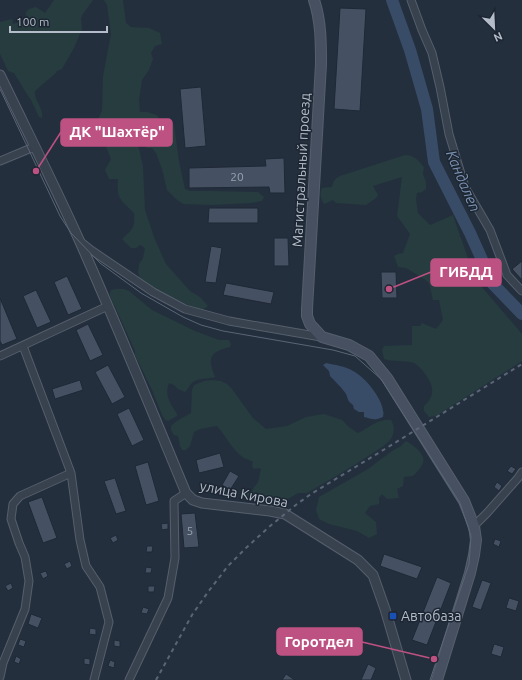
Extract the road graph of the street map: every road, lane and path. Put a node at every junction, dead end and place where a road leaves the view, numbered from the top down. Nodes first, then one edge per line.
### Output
1 (314, 0) edge
2 (411, 0) edge
3 (0, 76) edge
4 (36, 148) junction
5 (0, 161) edge
6 (79, 240) junction
7 (522, 292) edge
8 (108, 306) junction
9 (307, 316) junction
10 (296, 332) junction
11 (322, 337) junction
12 (23, 346) junction
13 (0, 356) edge
14 (522, 472) edge
15 (72, 473) junction
16 (186, 493) junction
17 (474, 526) junction
18 (0, 677) edge
19 (94, 680) edge
20 (129, 680) edge
21 (406, 680) edge
22 (437, 680) edge

1 - 9 main road, Магистральный проезд
2 - 7 street
3 - 4 street, улица Кирова
4 - 5 street
4 - 6 street, улица Кирова
6 - 8 street, улица Кирова
6 - 10 street, улица Кирова
8 - 12 street
8 - 16 street, улица Кирова
9 - 10 street
9 - 11 main road
10 - 11 street, улица Кирова
11 - 17 main road, улица Кирова
12 - 13 street
12 - 15 street
14 - 17 street
15 - 18 street
15 - 19 street
16 - 20 street
16 - 21 street, улица Кирова
17 - 22 main road, улица Кирова

